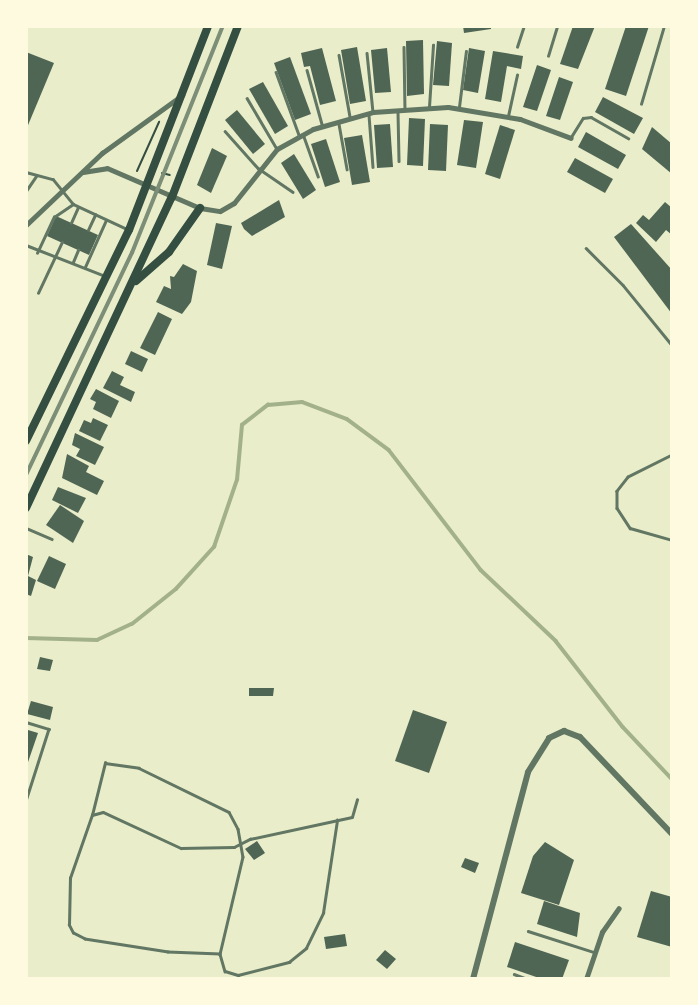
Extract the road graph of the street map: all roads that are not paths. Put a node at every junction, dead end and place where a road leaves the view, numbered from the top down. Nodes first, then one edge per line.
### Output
1 (208, 26) edge
2 (238, 26) edge
3 (524, 26) edge
4 (557, 26) edge
5 (664, 26) edge
6 (433, 45) dead end
7 (404, 47) dead end
8 (517, 47) dead end
9 (466, 51) dead end
10 (367, 53) dead end
11 (339, 55) dead end
12 (548, 56) dead end
13 (307, 70) dead end
14 (276, 72) dead end
15 (517, 75) dead end
16 (184, 94) junction
17 (247, 98) dead end
18 (641, 104) dead end
19 (429, 107) junction
20 (405, 108) junction
21 (458, 108) junction
22 (398, 109) junction
23 (371, 112) junction
24 (508, 117) junction
25 (350, 118) junction
26 (339, 121) junction
27 (322, 126) junction
28 (225, 131) dead end
29 (301, 135) junction
30 (571, 138) joint
31 (628, 138) dead end
32 (277, 149) junction
33 (399, 161) dead end
34 (373, 167) dead end
35 (258, 168) junction
36 (347, 169) dead end
37 (26, 172) edge
38 (83, 172) junction
39 (36, 176) junction
40 (318, 176) dead end
41 (147, 187) junction
42 (62, 190) junction
43 (26, 191) edge
44 (293, 192) dead end
45 (172, 197) junction
46 (73, 204) junction
47 (78, 207) junction
48 (200, 208) junction
49 (95, 215) junction
50 (106, 220) junction
51 (71, 223) dead end
52 (26, 225) edge
53 (88, 230) dead end
54 (129, 230) junction
55 (62, 242) dead end
56 (26, 245) edge
57 (586, 248) dead end
58 (79, 250) dead end
59 (37, 253) junction
60 (56, 254) junction
61 (73, 262) junction
62 (85, 267) junction
63 (108, 278) junction
64 (134, 284) junction
65 (38, 293) dead end
66 (672, 345) edge
67 (26, 441) edge
68 (672, 455) edge
69 (26, 508) edge
70 (26, 528) edge
71 (52, 539) dead end
72 (672, 540) edge
73 (26, 722) edge
74 (358, 800) dead end
75 (26, 801) edge
76 (92, 815) junction
77 (337, 820) junction
78 (672, 834) edge
79 (242, 842) junction
80 (618, 908) dead end
81 (528, 931) dead end
82 (595, 952) junction
83 (220, 954) junction
84 (514, 974) dead end
85 (473, 979) edge
86 (528, 979) edge
87 (586, 979) edge

1 - 16 main road
2 - 45 main road
3 - 8 lane
4 - 12 lane
5 - 18 lane
6 - 19 lane
7 - 20 lane
9 - 21 lane
10 - 23 lane
11 - 25 lane
13 - 27 lane
14 - 29 lane
15 - 24 lane
16 - 38 street
16 - 41 main road
17 - 32 lane
19 - 20 street
19 - 21 street
20 - 22 street
21 - 24 street
22 - 23 street
22 - 33 lane
23 - 25 street
23 - 34 lane
24 - 30 street
25 - 26 street
26 - 27 street
26 - 36 lane
27 - 29 street
28 - 35 lane
29 - 32 street
29 - 40 lane
30 - 31 lane
32 - 35 street
35 - 44 lane
35 - 48 street
37 - 39 lane
38 - 41 street
38 - 42 street
39 - 42 lane
39 - 43 lane
41 - 45 street
41 - 54 main road
42 - 46 lane
42 - 52 street
45 - 48 street
45 - 64 main road
46 - 47 lane
46 - 59 lane
47 - 49 lane
47 - 51 lane
48 - 64 main road
49 - 50 lane
49 - 53 lane
50 - 54 lane
50 - 62 lane
54 - 63 main road
55 - 60 lane
56 - 59 lane
57 - 66 lane
58 - 61 lane
59 - 60 lane
60 - 61 lane
60 - 65 lane
61 - 62 lane
62 - 63 lane
63 - 67 main road
64 - 69 main road
68 - 72 lane
70 - 71 lane
73 - 75 lane
74 - 77 lane
76 - 79 lane
76 - 79 lane
76 - 83 lane
77 - 79 lane
77 - 83 lane
78 - 85 street
79 - 83 lane
80 - 82 street
81 - 82 lane
82 - 87 street
84 - 86 lane

